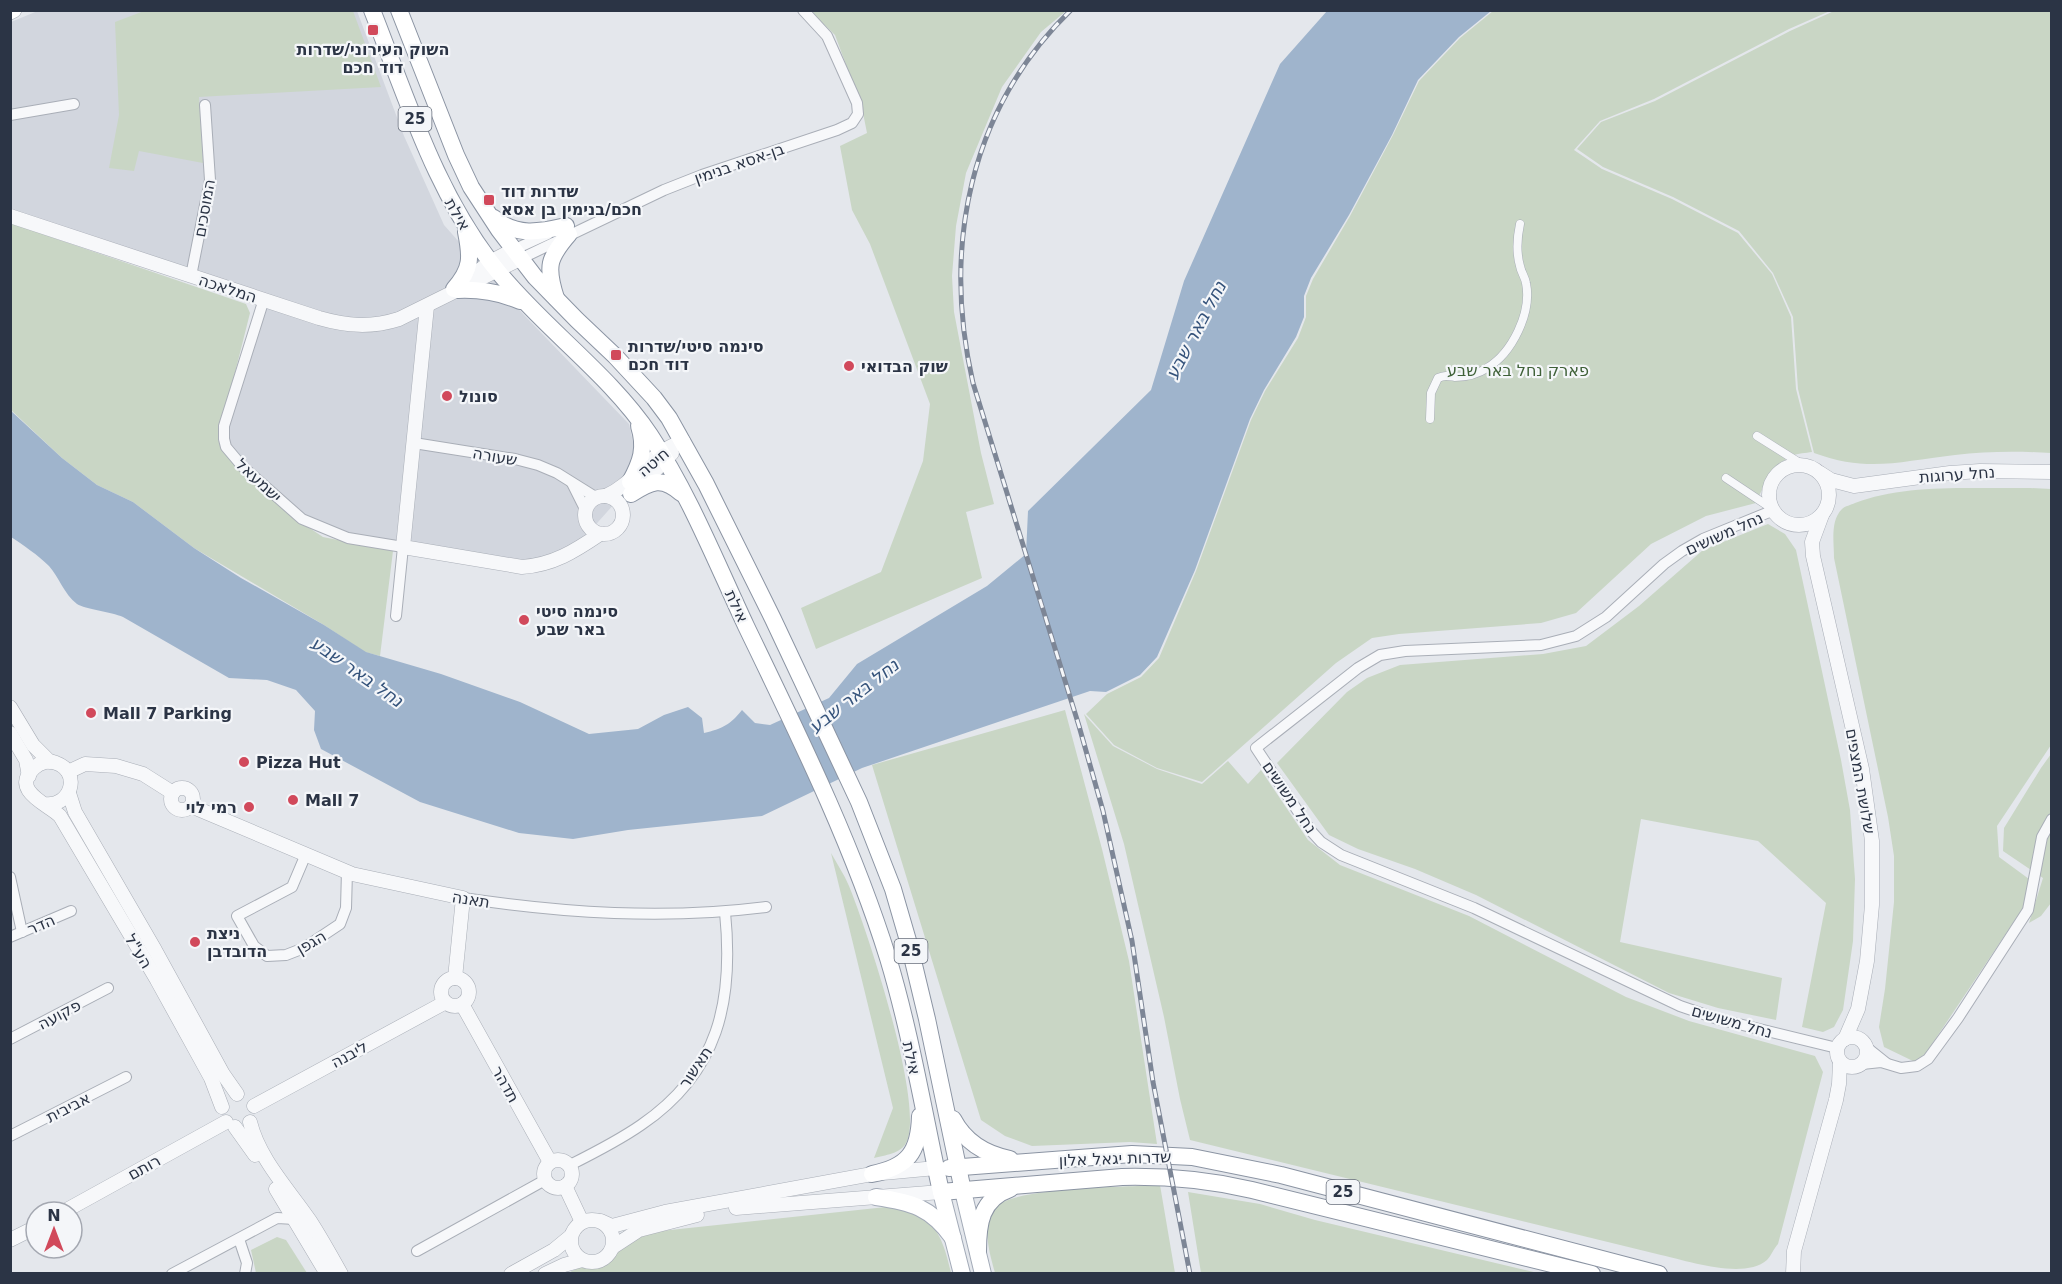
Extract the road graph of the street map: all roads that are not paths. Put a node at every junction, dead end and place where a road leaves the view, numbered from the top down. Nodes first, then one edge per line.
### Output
1 (372, 10) edge
2 (399, 10) edge
3 (803, 10) edge
4 (74, 104) dead end
5 (205, 105) dead end
6 (10, 116) edge
7 (487, 212) junction
8 (10, 216) edge
9 (1520, 224) dead end
10 (464, 225) junction
11 (567, 230) junction
12 (517, 254) junction
13 (494, 266) junction
14 (191, 276) junction
15 (444, 297) junction
16 (264, 299) junction
17 (556, 299) junction
18 (526, 304) junction
19 (399, 319) junction
20 (424, 343) junction
21 (634, 414) junction
22 (1430, 419) dead end
23 (1757, 436) dead end
24 (683, 441) junction
25 (417, 443) junction
26 (663, 456) junction
27 (1803, 465) junction
28 (2052, 472) edge
29 (1821, 473) junction
30 (1726, 478) dead end
31 (572, 483) junction
32 (1863, 485) junction
33 (630, 488) junction
34 (684, 495) junction
35 (602, 497) junction
36 (622, 510) junction
37 (1774, 510) junction
38 (1824, 512) junction
39 (586, 517) junction
40 (1789, 523) junction
41 (600, 534) junction
42 (403, 547) junction
43 (1813, 556) junction
44 (562, 558) junction
45 (396, 616) dead end
46 (10, 707) edge
47 (10, 733) edge
48 (50, 762) junction
49 (68, 772) junction
50 (28, 776) junction
51 (69, 793) junction
52 (44, 804) junction
53 (2052, 819) edge
54 (306, 854) junction
55 (347, 871) junction
56 (10, 878) edge
57 (463, 898) junction
58 (766, 907) dead end
59 (71, 911) dead end
60 (725, 912) junction
61 (22, 932) junction
62 (10, 937) edge
63 (454, 978) junction
64 (108, 988) dead end
65 (444, 1003) junction
66 (462, 1004) junction
67 (1858, 1010) junction
68 (10, 1039) edge
69 (1864, 1044) junction
70 (1841, 1050) junction
71 (1886, 1064) junction
72 (1858, 1066) junction
73 (126, 1077) dead end
74 (920, 1091) junction
75 (237, 1094) junction
76 (1836, 1100) junction
77 (945, 1105) junction
78 (254, 1106) junction
79 (222, 1107) junction
80 (250, 1122) junction
81 (230, 1124) junction
82 (10, 1136) edge
83 (550, 1162) junction
84 (1022, 1162) junction
85 (570, 1166) junction
86 (958, 1167) junction
87 (936, 1168) junction
88 (872, 1174) junction
89 (545, 1180) junction
90 (1023, 1185) junction
91 (565, 1186) junction
92 (963, 1191) junction
93 (941, 1192) junction
94 (876, 1197) junction
95 (84, 1201) edge
96 (285, 1202) junction
97 (277, 1218) junction
98 (295, 1219) junction
99 (601, 1221) junction
100 (582, 1222) junction
101 (24, 1233) edge
102 (571, 1236) junction
103 (953, 1238) junction
104 (240, 1239) junction
105 (10, 1240) edge
106 (613, 1247) junction
107 (417, 1251) dead end
108 (978, 1251) junction
109 (1794, 1251) junction
110 (582, 1260) junction
111 (172, 1274) edge
112 (245, 1274) edge
113 (327, 1274) edge
114 (341, 1274) edge
115 (511, 1274) edge
116 (545, 1274) edge
117 (962, 1274) edge
118 (983, 1274) edge
119 (1592, 1274) edge
120 (1659, 1274) edge
121 (1783, 1274) edge
122 (1793, 1274) edge

1 - 10 main road, אילת / 25
2 - 7 main road, אילת / 25
3 - 11 street, בן-אסא בנימין
4 - 6 street
5 - 14 street, המוסכים
7 - 11 main road
7 - 12 main road, אילת / 25
8 - 14 street, המלאכה
9 - 22 street
10 - 13 main road, אילת / 25
10 - 15 main road
11 - 12 street, בן-אסא בנימין
11 - 17 main road
12 - 13 street, בן-אסא בנימין
12 - 17 main road, אילת / 25
13 - 15 street, המלאכה
13 - 18 main road, אילת / 25
14 - 16 street, המלאכה
15 - 18 main road
15 - 19 street, המלאכה
15 - 20 street
15 - 25 street
16 - 19 street, המלאכה
16 - 42 street, ישמעאל
17 - 24 main road, אילת / 25
18 - 21 main road, אילת / 25
19 - 20 street
20 - 25 street
21 - 26 main road, אילת / 25
21 - 33 main road
23 - 27 street
24 - 26 street, חיטה
24 - 77 main road, אילת / 25
25 - 31 street, שעורה
25 - 42 street
26 - 33 street, חיטה
26 - 34 main road, אילת / 25
27 - 29 street
27 - 37 street
28 - 32 street, נחל ערוגות
29 - 32 street, נחל ערוגות
29 - 38 street
30 - 37 street
31 - 35 street, שעורה
31 - 39 street
32 - 38 street, נחל ערוגות
33 - 34 main road
33 - 35 street, חיטה
33 - 36 street, חיטה
34 - 74 main road, אילת / 25
35 - 36 street
35 - 39 street, חיטה
36 - 41 street, חיטה
37 - 40 street
37 - 70 street, נחל משושים
38 - 40 street
38 - 43 street, שלושת המצפים
39 - 41 street
39 - 44 street, חיטה
40 - 43 street, שלושת המצפים
41 - 44 street, חיטה
42 - 44 street, חיטה
42 - 45 street
43 - 67 street, שלושת המצפים
46 - 48 street
47 - 50 street
48 - 49 street
48 - 50 street
49 - 51 street
49 - 54 street, תאנה
50 - 52 street
51 - 52 street
51 - 75 street, הע"ל
52 - 79 street, הע"ל
53 - 71 street
54 - 55 street, תאנה
54 - 55 street, הגפן
55 - 57 street, תאנה
56 - 61 street
57 - 60 street, תאנה
57 - 63 street
58 - 60 street, תאנה
59 - 61 street, הדר
60 - 85 street, תאשור
61 - 62 street, הדר
63 - 65 street
63 - 66 street
64 - 68 street, פקועה
65 - 66 street
65 - 78 street, ליבנה
66 - 83 street, תדהר
67 - 69 street, שלושת המצפים
67 - 70 street, שלושת המצפים
69 - 70 street
69 - 71 street
69 - 72 street
70 - 72 street
70 - 76 street, שלושת המצפים
71 - 72 street
72 - 76 street, שלושת המצפים
73 - 82 street, אביבית
74 - 87 main road, אילת / 25
74 - 88 main road
75 - 78 street
75 - 79 street
76 - 109 street, שלושת המצפים
77 - 84 main road
77 - 86 main road, אילת / 25
78 - 80 street
79 - 81 street
80 - 81 street
80 - 114 street
81 - 95 street, רותם
81 - 96 street
83 - 85 street
83 - 89 street
84 - 86 main road, שדרות יגאל אלון / 25
84 - 120 main road, שדרות יגאל אלון / 25
85 - 91 street
86 - 87 main road, שדרות יגאל אלון / 25
86 - 92 main road, אילת / 25
87 - 88 street, שדרות יגאל אלון
87 - 93 main road, אילת / 25
88 - 99 street, שדרות יגאל אלון
89 - 91 street
89 - 107 street
90 - 92 main road, שדרות יגאל אלון / 25
90 - 108 main road
90 - 119 main road, שדרות יגאל אלון / 25
91 - 100 street
92 - 93 main road, שדרות יגאל אלון / 25
92 - 108 main road, אילת
93 - 94 street, שדרות יגאל אלון
93 - 103 main road, אילת
94 - 103 main road
94 - 106 street, שדרות יגאל אלון
96 - 97 street
96 - 98 street
97 - 98 street
97 - 104 street
98 - 113 street
99 - 100 street
99 - 106 street
100 - 102 street
101 - 105 street
102 - 110 street
102 - 115 street
103 - 117 main road, אילת
104 - 111 street
104 - 112 street
106 - 110 street
108 - 118 main road, אילת
109 - 121 street, שלושת המצפים
109 - 122 street, שלושת המצפים
110 - 116 street

